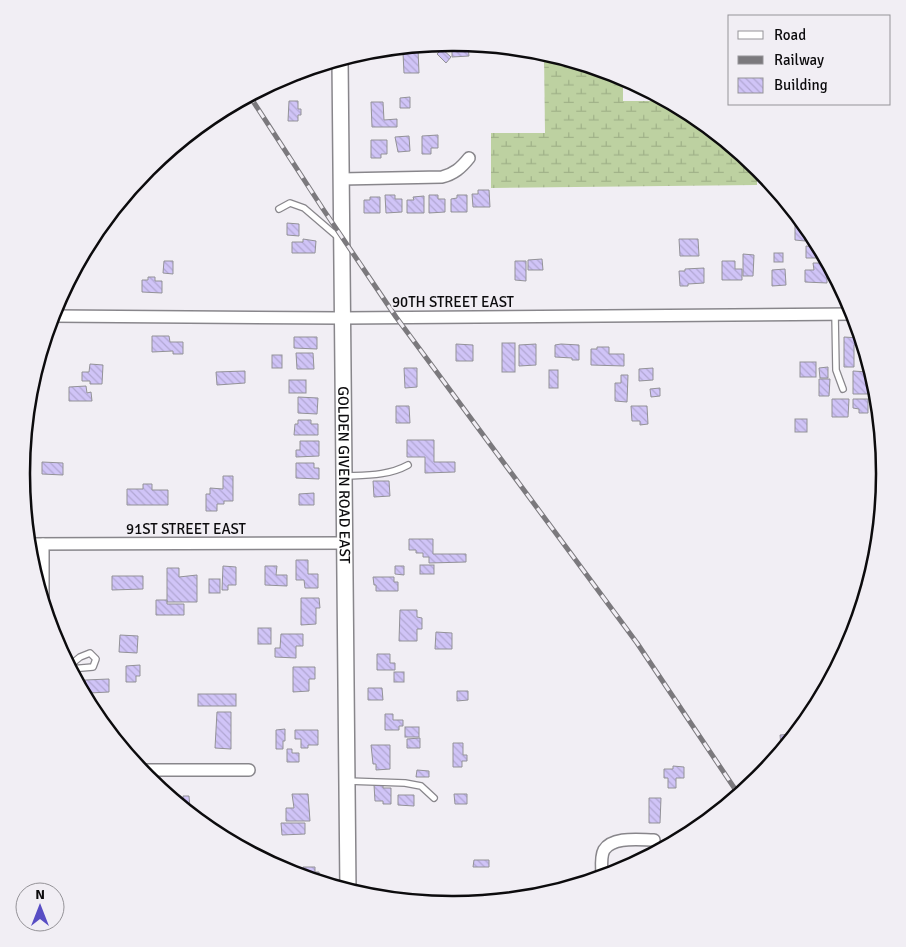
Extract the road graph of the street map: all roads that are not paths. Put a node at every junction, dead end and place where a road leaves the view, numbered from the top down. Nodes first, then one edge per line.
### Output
1 (340, 66) edge
2 (469, 158) dead end
3 (341, 180) junction
4 (279, 208) dead end
5 (342, 240) junction
6 (835, 314) junction
7 (845, 314) edge
8 (60, 316) edge
9 (342, 318) junction
10 (843, 389) dead end
11 (408, 465) dead end
12 (344, 476) junction
13 (345, 543) junction
14 (36, 544) edge
15 (43, 544) junction
16 (43, 578) edge
17 (151, 770) edge
18 (249, 770) dead end
19 (347, 780) junction
20 (434, 798) dead end
21 (654, 840) dead end
22 (602, 869) edge
23 (348, 883) edge

1 - 3 street, GOLDEN GIVEN ROAD EAST
2 - 3 street
3 - 5 street, GOLDEN GIVEN ROAD EAST
4 - 5 lane
5 - 9 street, GOLDEN GIVEN ROAD EAST
6 - 7 street, 90TH STREET EAST
6 - 9 street, 90TH STREET EAST
6 - 10 lane
8 - 9 street, 90TH STREET EAST
9 - 12 street, GOLDEN GIVEN ROAD EAST
11 - 12 lane
12 - 13 street, GOLDEN GIVEN ROAD EAST
13 - 15 street, 91ST STREET EAST
13 - 19 street, GOLDEN GIVEN ROAD EAST
14 - 15 street, 91ST STREET EAST
15 - 16 street
17 - 18 street
19 - 20 lane
19 - 23 street, GOLDEN GIVEN ROAD EAST
21 - 22 street

